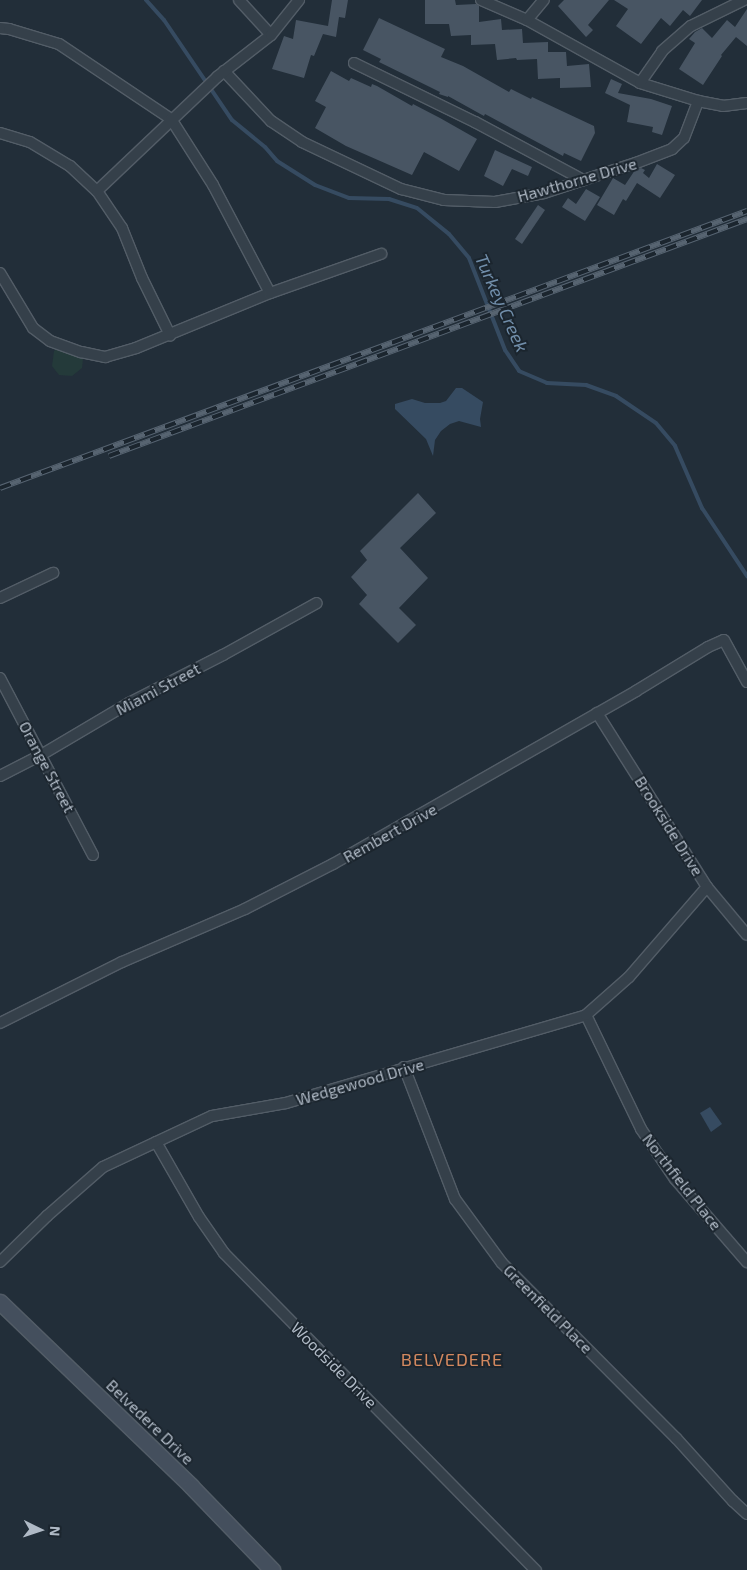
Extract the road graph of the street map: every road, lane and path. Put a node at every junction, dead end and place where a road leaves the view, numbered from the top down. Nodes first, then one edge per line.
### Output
1 (239, 0) edge
2 (299, 0) edge
3 (481, 0) edge
4 (544, 0) edge
5 (744, 0) edge
6 (527, 20) junction
7 (0, 28) edge
8 (271, 35) junction
9 (354, 63) dead end
10 (221, 74) junction
11 (640, 83) junction
12 (698, 101) junction
13 (747, 103) edge
14 (171, 119) junction
15 (0, 133) edge
16 (583, 180) junction
17 (97, 192) junction
18 (382, 254) dead end
19 (0, 273) edge
20 (270, 293) junction
21 (170, 335) junction
22 (54, 573) dead end
23 (0, 598) edge
24 (317, 603) dead end
25 (0, 678) edge
26 (747, 682) edge
27 (597, 713) junction
28 (41, 755) junction
29 (0, 776) edge
30 (93, 855) dead end
31 (707, 887) junction
32 (747, 935) edge
33 (586, 1015) junction
34 (0, 1023) edge
35 (404, 1067) junction
36 (156, 1142) junction
37 (0, 1262) edge
38 (747, 1262) edge
39 (0, 1302) edge
40 (747, 1514) edge
41 (272, 1570) edge
42 (536, 1570) edge

1 - 8 street
2 - 8 street
3 - 6 street
4 - 6 street
5 - 11 street
6 - 11 street
7 - 14 street
8 - 10 street
9 - 16 street
10 - 14 street
10 - 16 street, Hawthorne Drive
11 - 12 street
12 - 13 street
12 - 16 street, Hawthorne Drive
14 - 17 street
14 - 20 street
15 - 17 street
17 - 21 street
18 - 20 street
19 - 21 street
20 - 21 street
22 - 23 street
24 - 28 street, Miami Street
25 - 28 street, Orange Street
26 - 27 street, Rembert Drive
27 - 31 street, Brookside Drive
27 - 34 street, Rembert Drive
28 - 29 street, Miami Street
28 - 30 street, Orange Street
31 - 32 street, Brookside Drive
31 - 33 street, Wedgewood Drive
33 - 35 street, Wedgewood Drive
33 - 38 street, Northfield Place
35 - 36 street, Wedgewood Drive
35 - 40 street, Greenfield Place
36 - 37 street, Wedgewood Drive
36 - 42 street, Woodside Drive
39 - 41 street, Belvedere Drive

